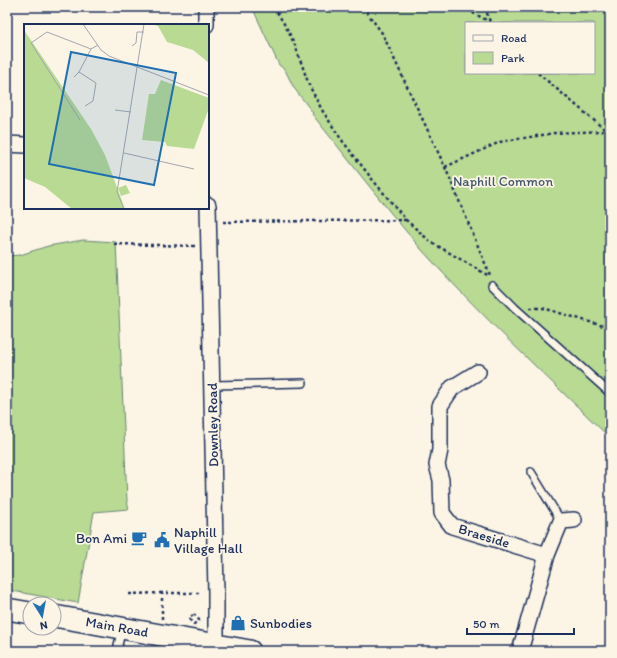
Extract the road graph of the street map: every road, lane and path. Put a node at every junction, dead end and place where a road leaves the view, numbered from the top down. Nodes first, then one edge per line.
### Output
1 (206, 7) edge
2 (274, 7) edge
3 (363, 7) edge
4 (462, 7) edge
5 (485, 7) edge
6 (490, 22) edge
7 (206, 24) edge
8 (539, 74) edge
9 (606, 131) junction
10 (610, 134) edge
11 (7, 144) edge
12 (24, 145) edge
13 (445, 167) junction
14 (208, 209) edge
15 (406, 220) junction
16 (208, 221) junction
17 (114, 244) dead end
18 (209, 246) junction
19 (491, 277) junction
20 (492, 285) joint
21 (515, 308) junction
22 (610, 328) edge
23 (478, 372) dead end
24 (303, 383) dead end
25 (212, 385) junction
26 (610, 393) edge
27 (531, 472) dead end
28 (567, 520) joint
29 (547, 555) junction
30 (216, 593) junction
31 (129, 594) dead end
32 (162, 594) junction
33 (7, 609) edge
34 (22, 612) edge
35 (62, 618) edge
36 (122, 629) junction
37 (162, 635) junction
38 (216, 648) edge
39 (121, 651) edge
40 (250, 651) edge
41 (520, 651) edge

1 - 7 street
2 - 15 path
3 - 13 path
4 - 6 path
5 - 6 path
8 - 9 path
9 - 10 path
9 - 13 path
11 - 12 street
13 - 19 path
14 - 16 street, Downley Road
15 - 16 path
15 - 19 path
16 - 18 street, Downley Road
17 - 18 path
18 - 25 street, Downley Road
19 - 20 path
20 - 21 lane
21 - 22 path
21 - 26 lane
23 - 29 street, Braeside
24 - 25 lane
25 - 30 street, Downley Road
27 - 28 lane
28 - 29 street
29 - 41 street
30 - 32 path
30 - 38 street, Downley Road
31 - 32 path
32 - 37 path
33 - 34 street
35 - 36 street, Main Road
36 - 37 street, Main Road
36 - 39 lane
37 - 38 street, Main Road
38 - 40 street, Main Road

